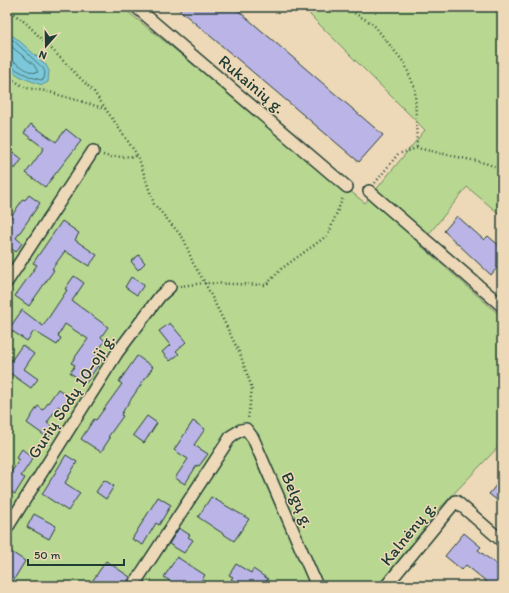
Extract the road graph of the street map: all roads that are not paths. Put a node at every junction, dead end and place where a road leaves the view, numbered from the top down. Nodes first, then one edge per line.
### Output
1 (136, 7) edge
2 (93, 151) road end
3 (347, 187) road end
4 (369, 191) road end
5 (7, 282) edge
6 (170, 287) road end
7 (502, 306) edge
8 (7, 528) edge
9 (502, 540) edge
10 (132, 586) edge
11 (317, 586) edge
12 (386, 586) edge

1 - 3 street, Rukainių g.
2 - 5 street
4 - 7 street
6 - 8 street, Gurių Sodų 10-oji g.
9 - 12 street, Kalnėnų g.
10 - 11 street, Belgų g.

